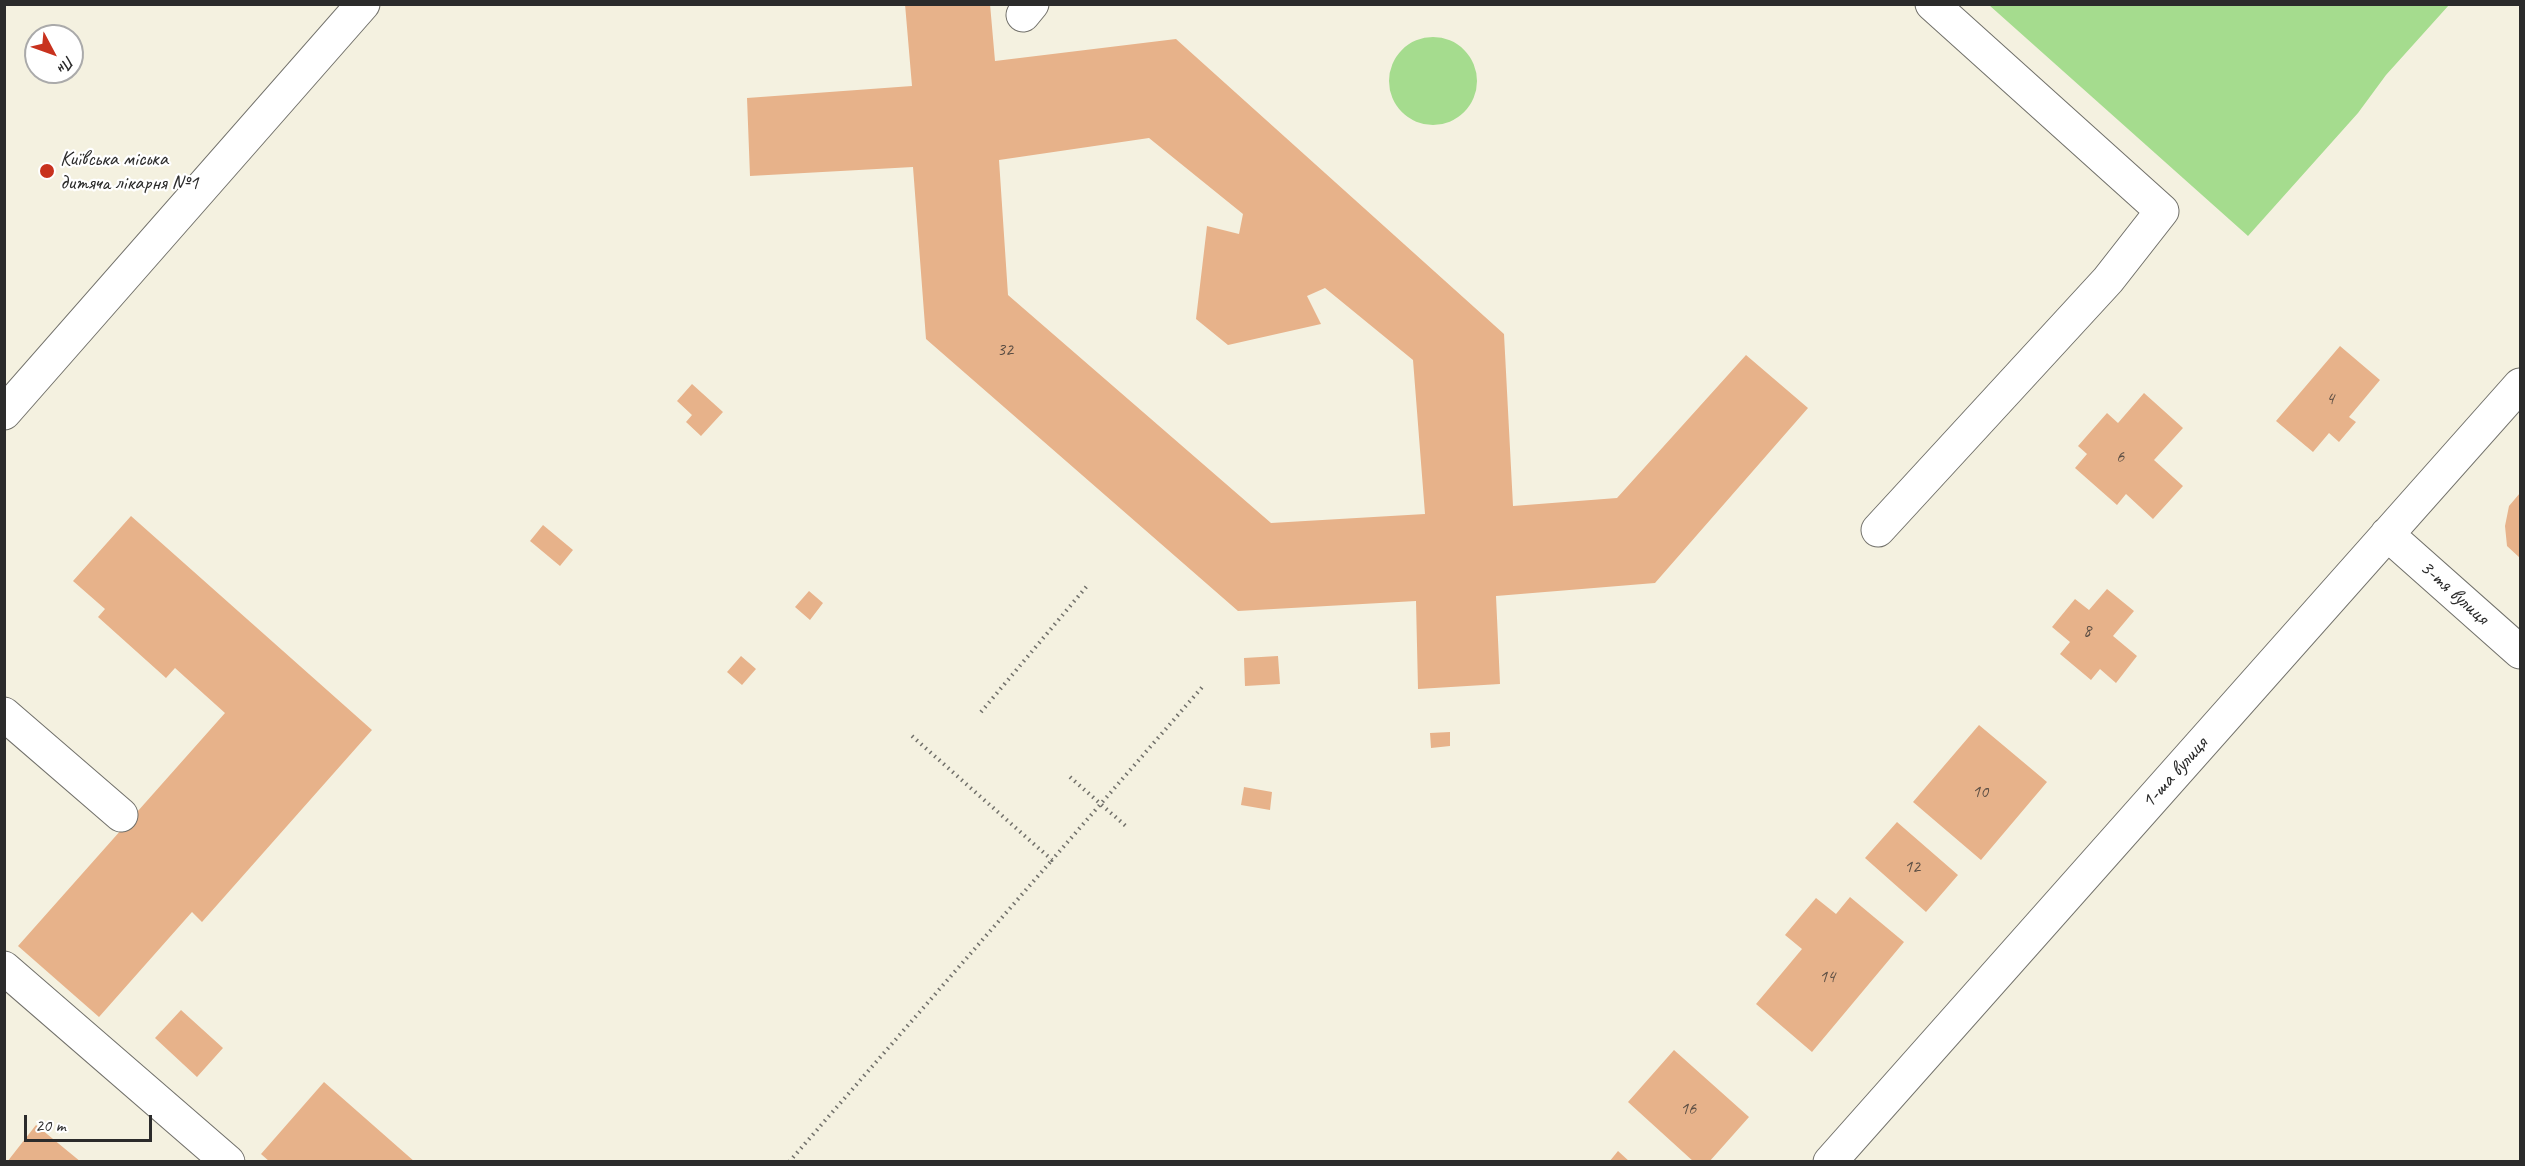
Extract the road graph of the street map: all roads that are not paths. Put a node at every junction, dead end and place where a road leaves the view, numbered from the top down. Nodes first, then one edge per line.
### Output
1 (363, 4) edge
2 (1932, 4) edge
3 (2520, 384) edge
4 (4, 413) edge
5 (1878, 530) dead end
6 (2387, 534) junction
7 (2520, 652) edge
8 (4, 714) edge
9 (121, 815) dead end
10 (4, 968) edge
11 (228, 1161) edge
12 (1830, 1161) edge

1 - 4 street
2 - 5 street
3 - 6 street, 1-ша вулиця
6 - 7 street, 3-тя вулиця
6 - 12 street, 1-ша вулиця
8 - 9 street
10 - 11 street

